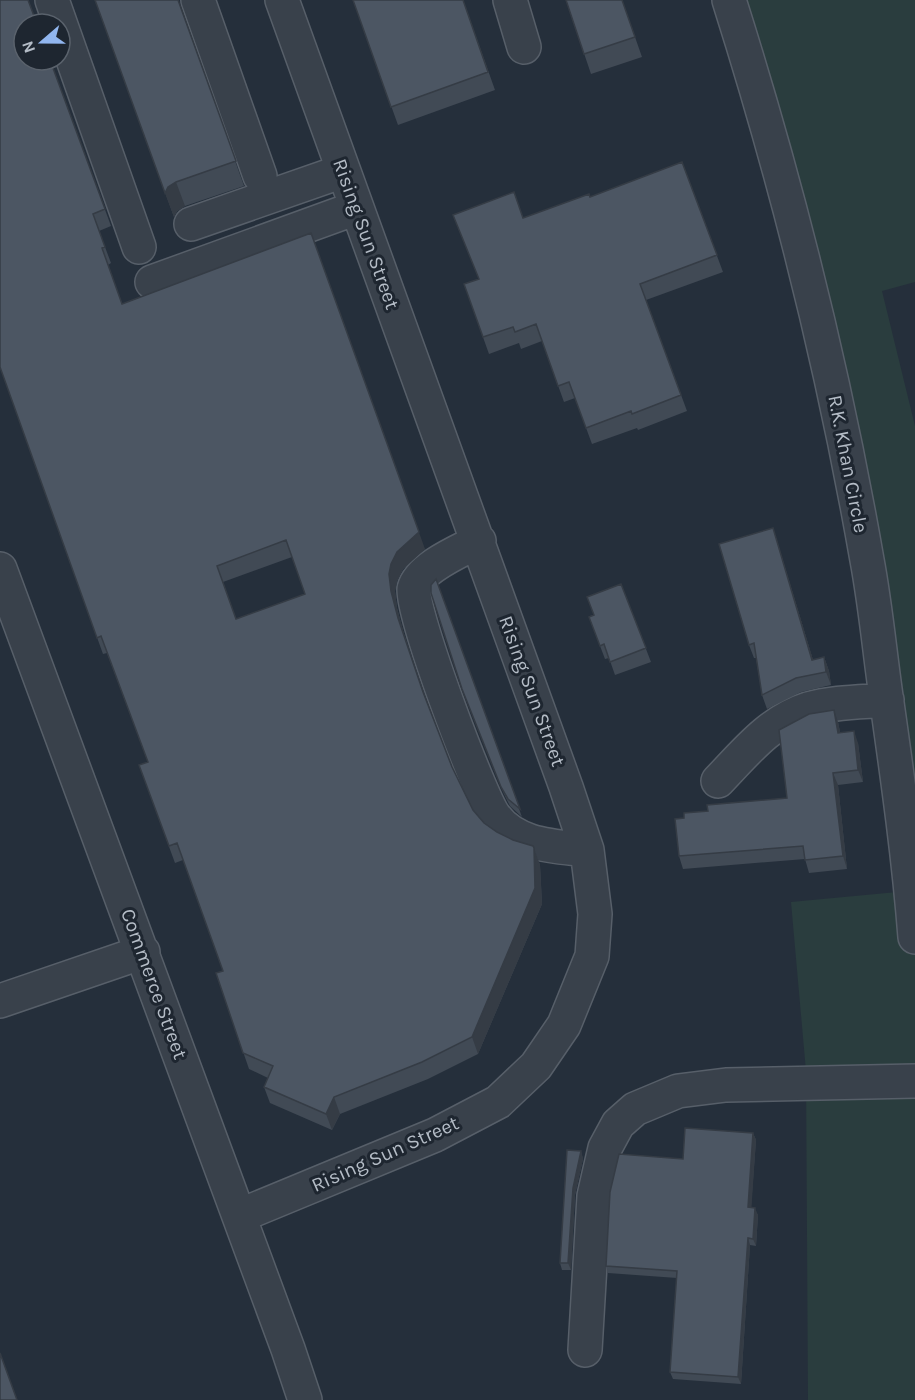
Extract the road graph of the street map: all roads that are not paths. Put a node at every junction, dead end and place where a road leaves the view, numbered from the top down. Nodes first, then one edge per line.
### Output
1 (52, 0) edge
2 (198, 0) edge
3 (282, 0) edge
4 (510, 0) edge
5 (729, 0) edge
6 (524, 47) dead end
7 (343, 171) junction
8 (260, 176) dead end
9 (356, 208) junction
10 (191, 224) dead end
11 (139, 248) dead end
12 (152, 282) dead end
13 (479, 541) junction
14 (0, 569) edge
15 (887, 700) junction
16 (904, 748) edge
17 (718, 781) dead end
18 (587, 850) junction
19 (915, 937) edge
20 (143, 952) junction
21 (0, 1001) edge
22 (915, 1081) edge
23 (239, 1216) junction
24 (585, 1350) dead end
25 (304, 1400) edge

1 - 11 street
2 - 8 street
3 - 7 street, Rising Sun Street
4 - 6 street
5 - 15 street, R.K. Khan Circle
7 - 9 street, Rising Sun Street
7 - 10 street
9 - 12 street
9 - 13 street, Rising Sun Street
13 - 18 street, Rising Sun Street
13 - 18 street
14 - 20 street, Commerce Street
15 - 16 street, R.K. Khan Circle
15 - 17 street
16 - 19 street, R.K. Khan Circle
18 - 23 street, Rising Sun Street
20 - 21 street
20 - 23 street, Commerce Street
22 - 24 street
23 - 25 street, Commerce Street

